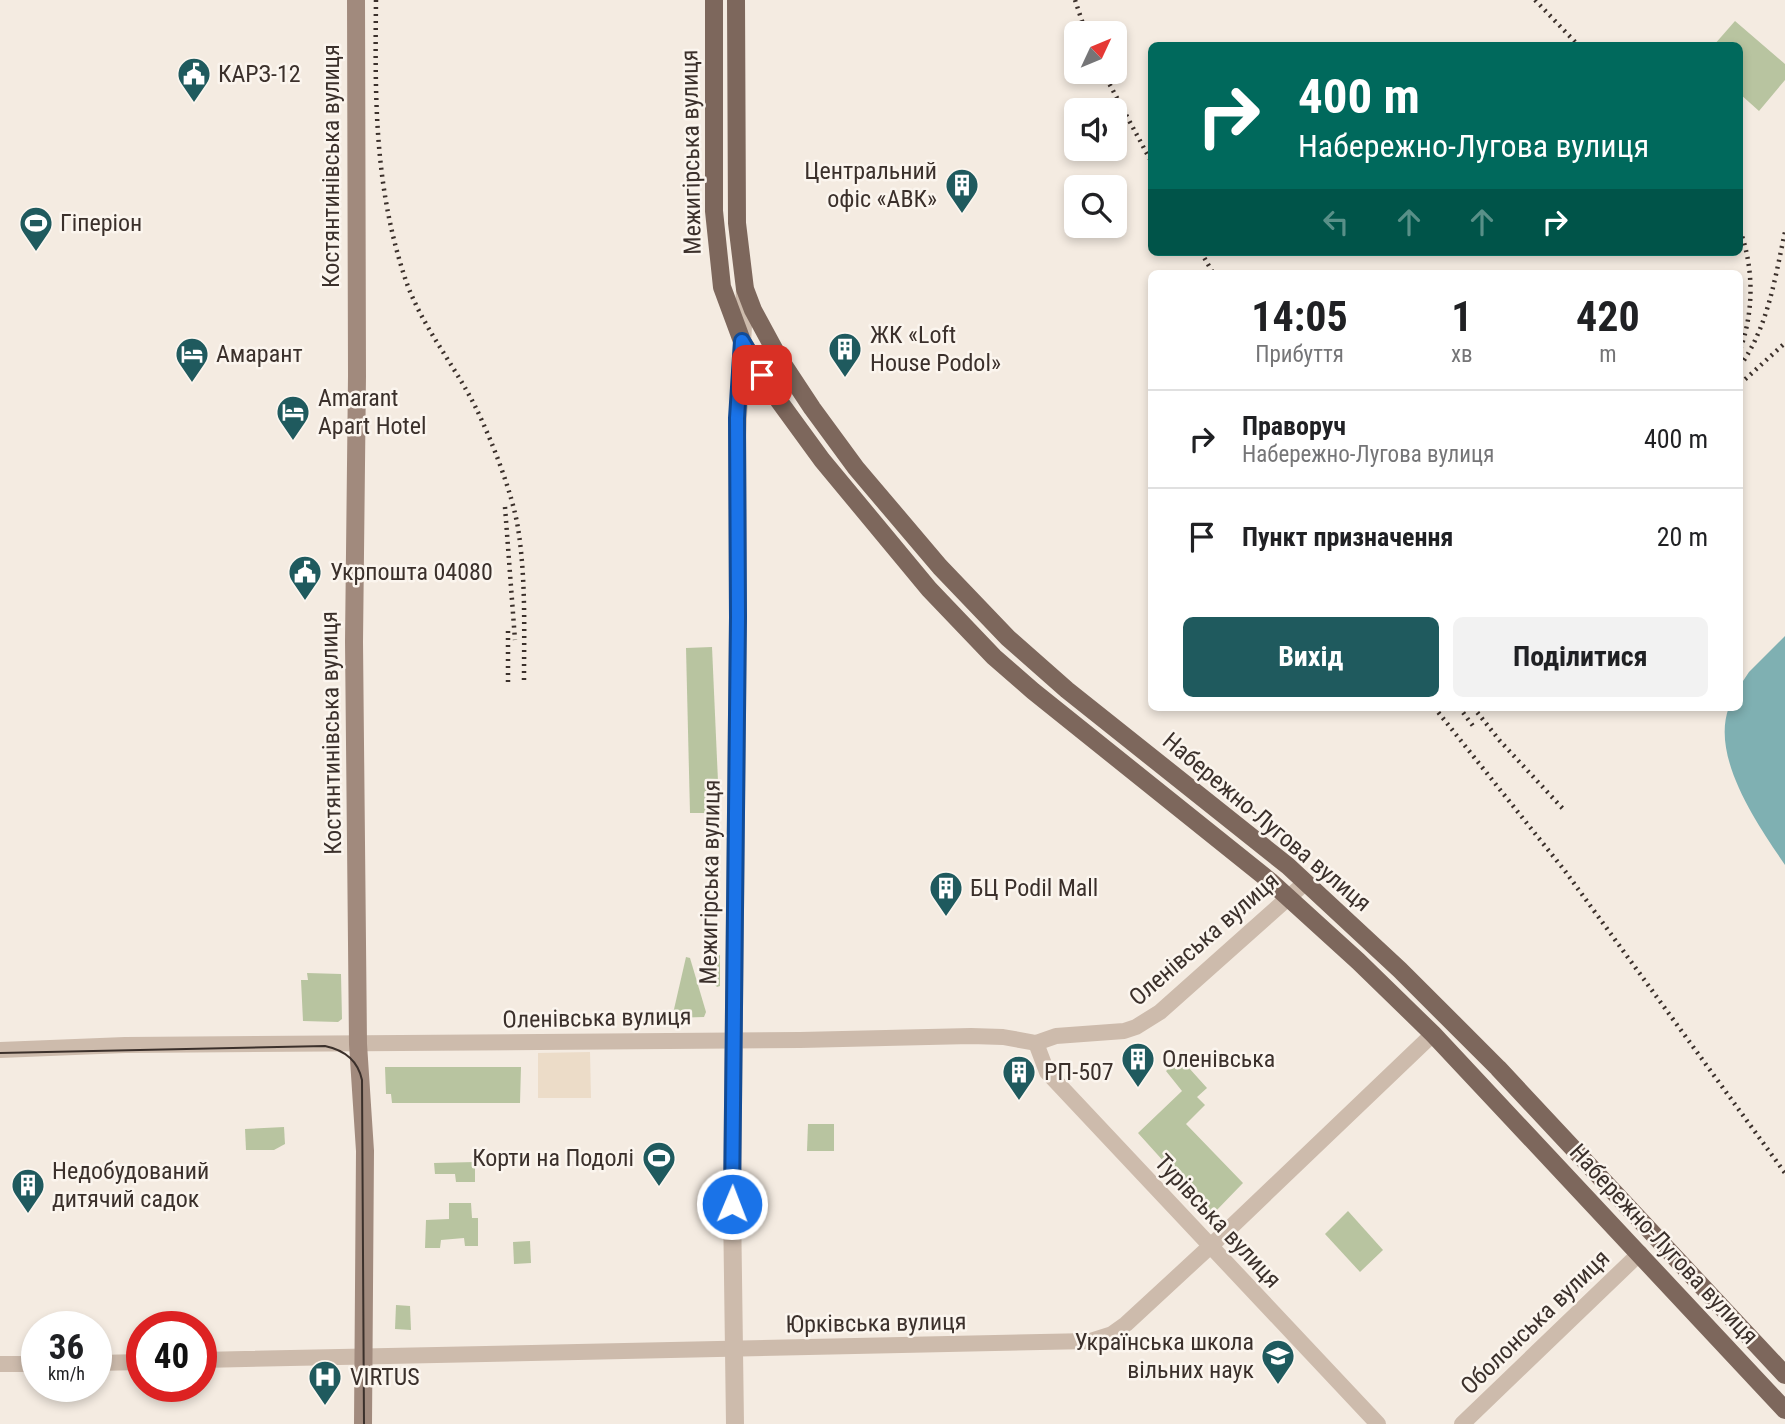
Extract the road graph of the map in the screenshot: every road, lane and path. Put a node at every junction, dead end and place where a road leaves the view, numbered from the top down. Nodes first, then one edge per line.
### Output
1 (356, 0) edge
2 (714, 0) edge
3 (736, 0) edge
4 (745, 289) junction
5 (742, 341) junction
6 (1306, 881) junction
7 (1288, 897) junction
8 (1433, 1034) junction
9 (733, 1040) junction
10 (1035, 1043) junction
11 (358, 1044) junction
12 (0, 1049) edge
13 (1210, 1246) junction
14 (1640, 1253) junction
15 (734, 1350) junction
16 (363, 1355) junction
17 (217, 1360) edge
18 (0, 1364) edge
19 (21, 1364) edge
20 (1785, 1375) edge
21 (1785, 1410) edge
22 (363, 1424) edge
23 (735, 1424) edge
24 (1378, 1424) edge
25 (1462, 1424) edge

1 - 11 main road, Костянтинівська вулиця
2 - 5 main road, Межигірська вулиця
3 - 4 main road, Межигірська вулиця
4 - 5 street, Межигірська вулиця
4 - 6 main road, Набережно-Лугова вулиця
5 - 7 main road, Набережно-Лугова вулиця
5 - 9 street, Межигірська вулиця
6 - 7 street, Оленівська вулиця
6 - 20 main road, Набережно-Лугова вулиця
7 - 8 main road, Набережно-Лугова вулиця
7 - 10 street, Оленівська вулиця
8 - 13 street, Юрківська вулиця
8 - 14 main road, Набережно-Лугова вулиця
9 - 10 street, Оленівська вулиця
9 - 11 street, Оленівська вулиця
9 - 15 street, Межигірська вулиця
10 - 13 street, Турівська вулиця
11 - 12 street, Оленівська вулиця
11 - 16 main road, Костянтинівська вулиця
13 - 15 street, Юрківська вулиця
13 - 24 street, Турівська вулиця
14 - 21 main road, Набережно-Лугова вулиця
14 - 25 street, Оболонська вулиця
15 - 16 street, Юрківська вулиця
15 - 23 street, Межигірська вулиця
16 - 17 street, Юрківська вулиця
16 - 22 main road, Костянтинівська вулиця
18 - 19 street

